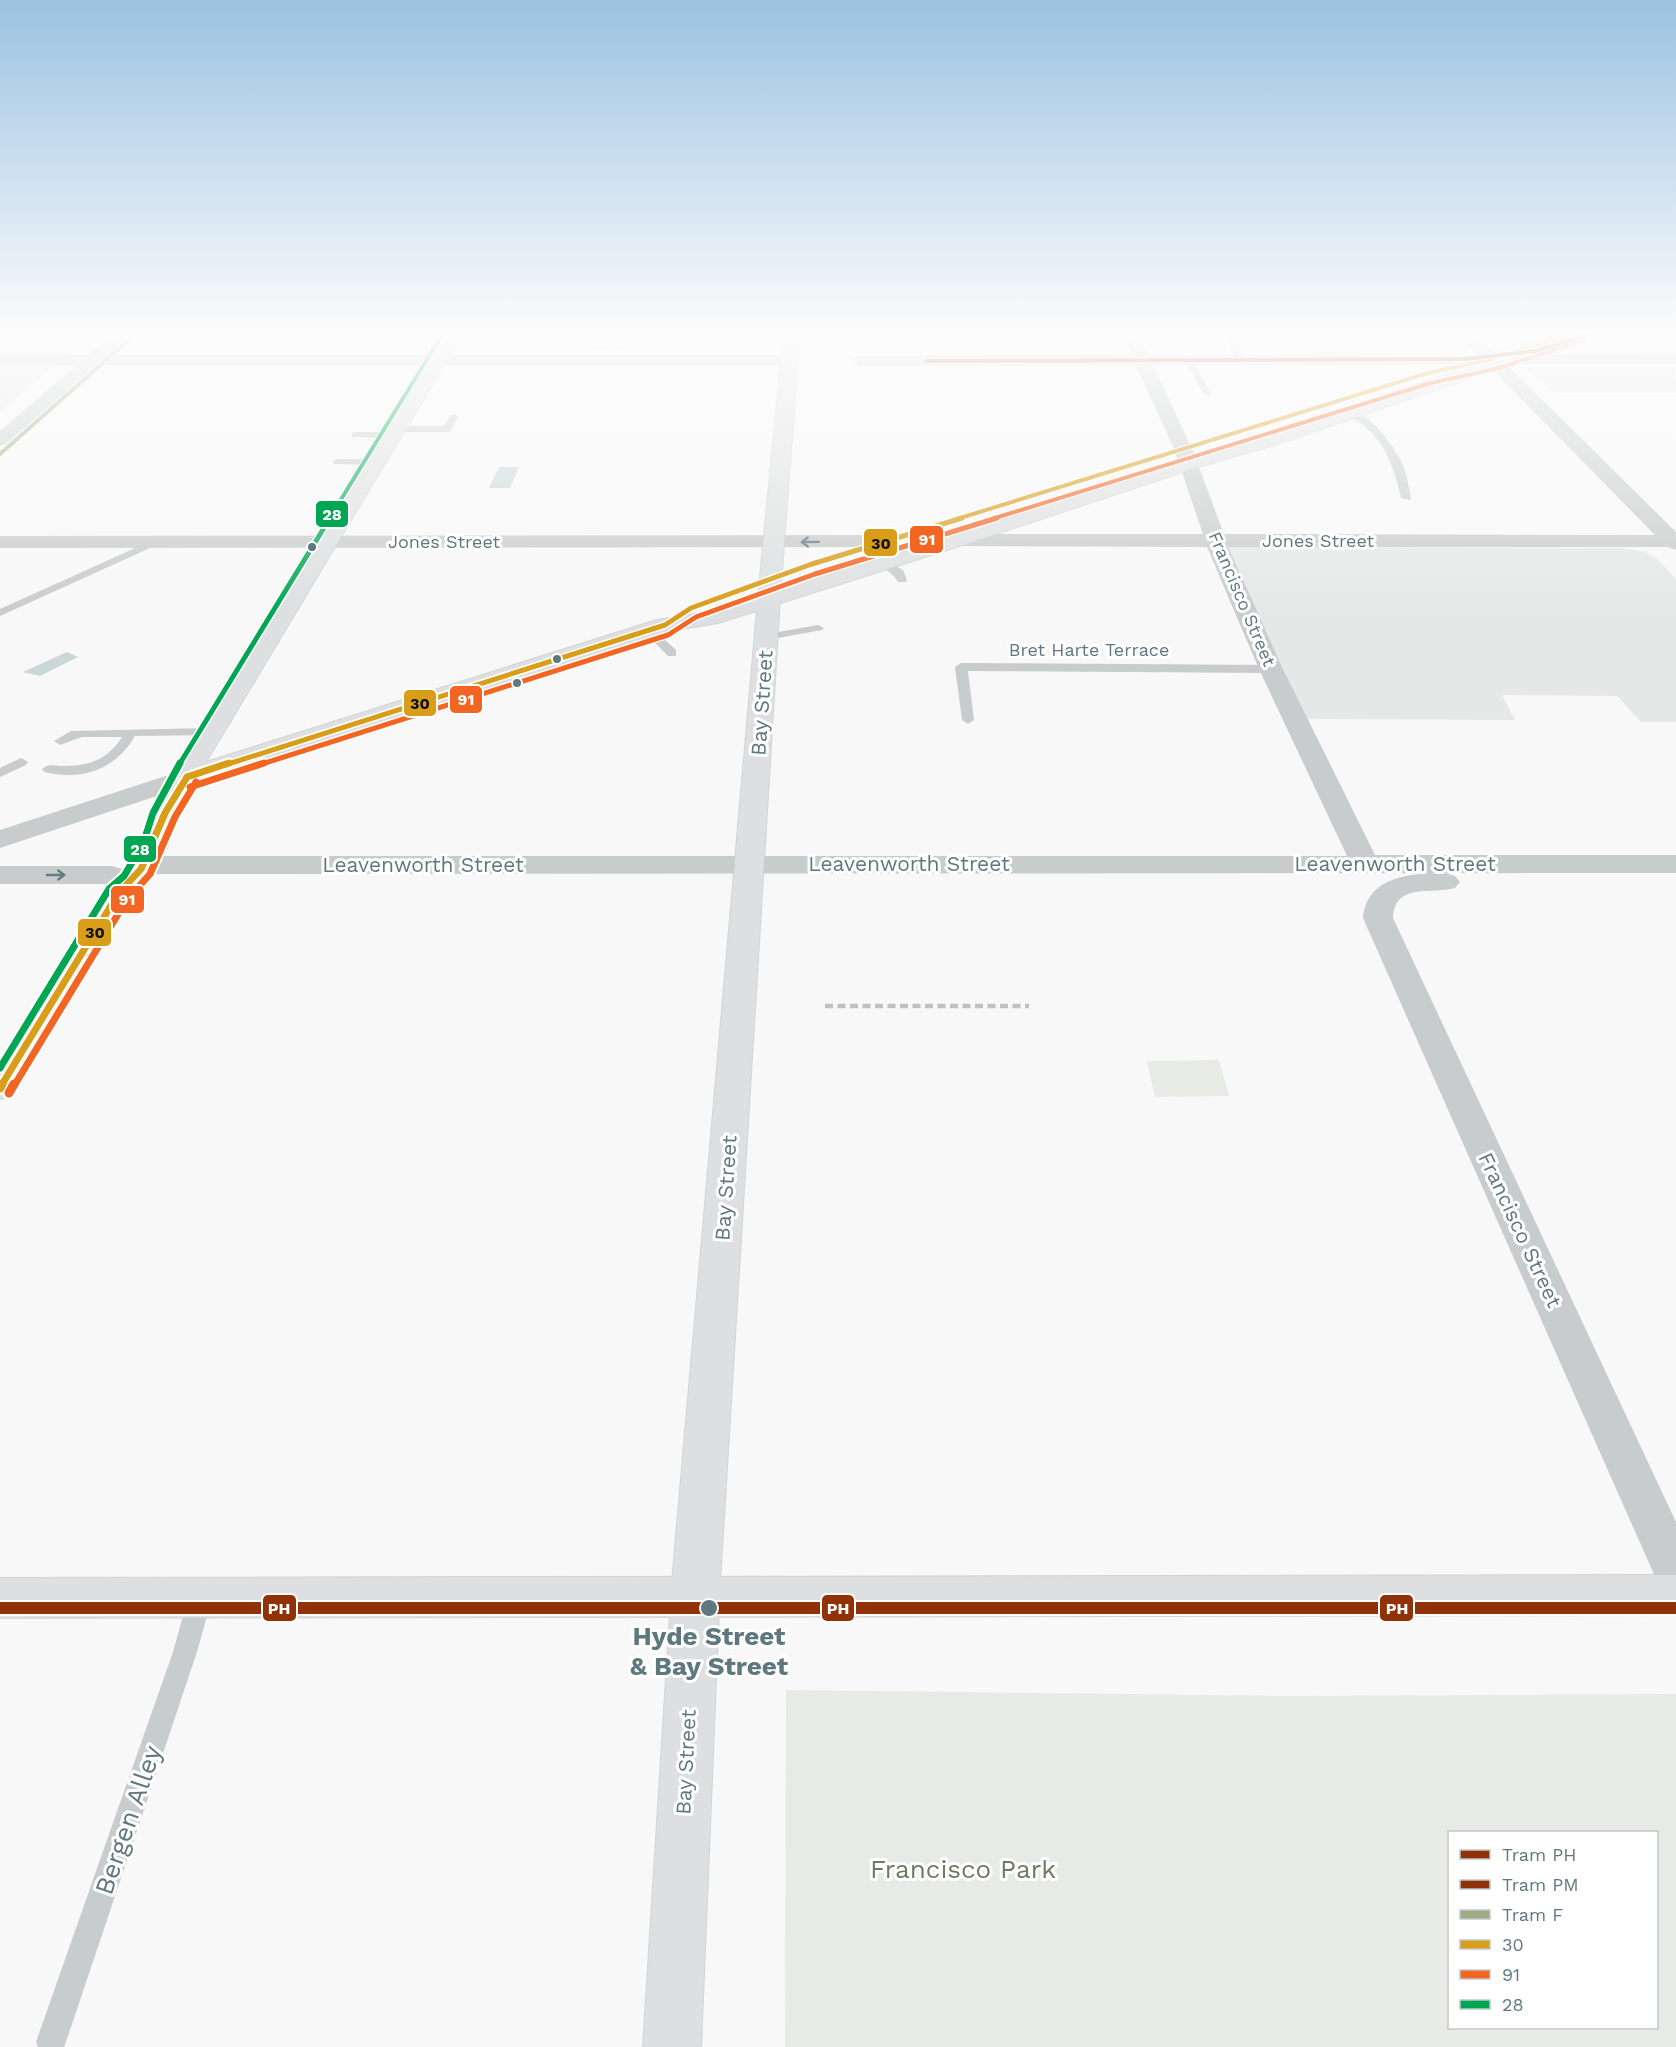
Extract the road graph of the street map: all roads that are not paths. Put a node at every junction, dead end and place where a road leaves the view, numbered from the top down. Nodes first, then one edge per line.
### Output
1 (17, 426) edge
2 (398, 426) edge
3 (449, 426) edge
4 (784, 426) edge
5 (1171, 426) edge
6 (1276, 426) edge
7 (1314, 426) edge
8 (1371, 426) edge
9 (1556, 426) edge
10 (394, 432) junction
11 (355, 435) dead end
12 (0, 440) edge
13 (1185, 457) junction
14 (337, 462) dead end
15 (376, 462) junction
16 (1406, 498) dead end
17 (959, 540) junction
18 (889, 541) junction
19 (1216, 541) junction
20 (0, 542) edge
21 (155, 542) junction
22 (327, 542) junction
23 (774, 542) junction
24 (1675, 542) edge
25 (884, 562) junction
26 (902, 580) dead end
27 (770, 589) junction
28 (0, 613) edge
29 (657, 627) junction
30 (818, 628) dead end
31 (767, 637) junction
32 (672, 653) dead end
33 (1270, 669) junction
34 (968, 720) dead end
35 (210, 732) junction
36 (131, 733) junction
37 (60, 741) dead end
38 (21, 762) dead end
39 (49, 769) dead end
40 (0, 773) edge
41 (187, 777) junction
42 (163, 817) junction
43 (0, 839) edge
44 (751, 864) junction
45 (1676, 864) edge
46 (143, 865) junction
47 (0, 876) edge
48 (1377, 877) junction
49 (1676, 880) edge
50 (115, 884) junction
51 (0, 1088) edge
52 (1676, 1572) edge
53 (696, 1595) junction
54 (1676, 1595) edge
55 (201, 1597) junction
56 (0, 1598) edge
57 (51, 2042) dead end
58 (672, 2047) edge

1 - 12 street
2 - 10 main road
3 - 10 lane
4 - 23 main road, Bay Street
5 - 13 street, Francisco Street
6 - 13 main road
7 - 13 main road
8 - 16 lane
9 - 24 street
10 - 11 lane
10 - 15 main road
13 - 17 main road
13 - 18 main road
13 - 19 street, Francisco Street
14 - 15 lane
15 - 22 main road
17 - 19 street, Jones Street
17 - 25 main road
18 -> 23 street, Jones Street
18 - 27 main road
19 - 24 street, Jones Street
19 - 33 street, Francisco Street
20 - 21 street, Jones Street
21 - 22 street, Jones Street
21 - 28 lane
22 - 23 street, Jones Street
22 - 35 main road
23 - 27 main road, Bay Street
25 - 26 lane
25 - 27 main road
27 - 29 main road
27 - 31 main road, Bay Street
29 - 32 lane
29 - 41 main road
30 - 31 lane
31 - 44 main road, Bay Street
33 - 34 lane, Bret Harte Terrace
33 - 48 street, Francisco Street
35 - 36 lane
35 - 41 main road
36 - 37 lane
36 - 39 lane
38 - 40 lane
41 - 42 main road
41 - 43 street
42 - 46 main road
42 - 50 main road
44 - 46 street, Leavenworth Street
44 - 48 street, Leavenworth Street
44 - 53 main road, Bay Street
45 - 48 street, Leavenworth Street
46 - 50 main road
47 -> 50 street
48 - 49 street, Leavenworth Street
48 - 52 street, Francisco Street
50 - 51 main road
53 - 54 main road
53 - 55 main road
53 - 58 main road, Bay Street
55 - 56 main road
55 - 57 lane, Bergen Alley

